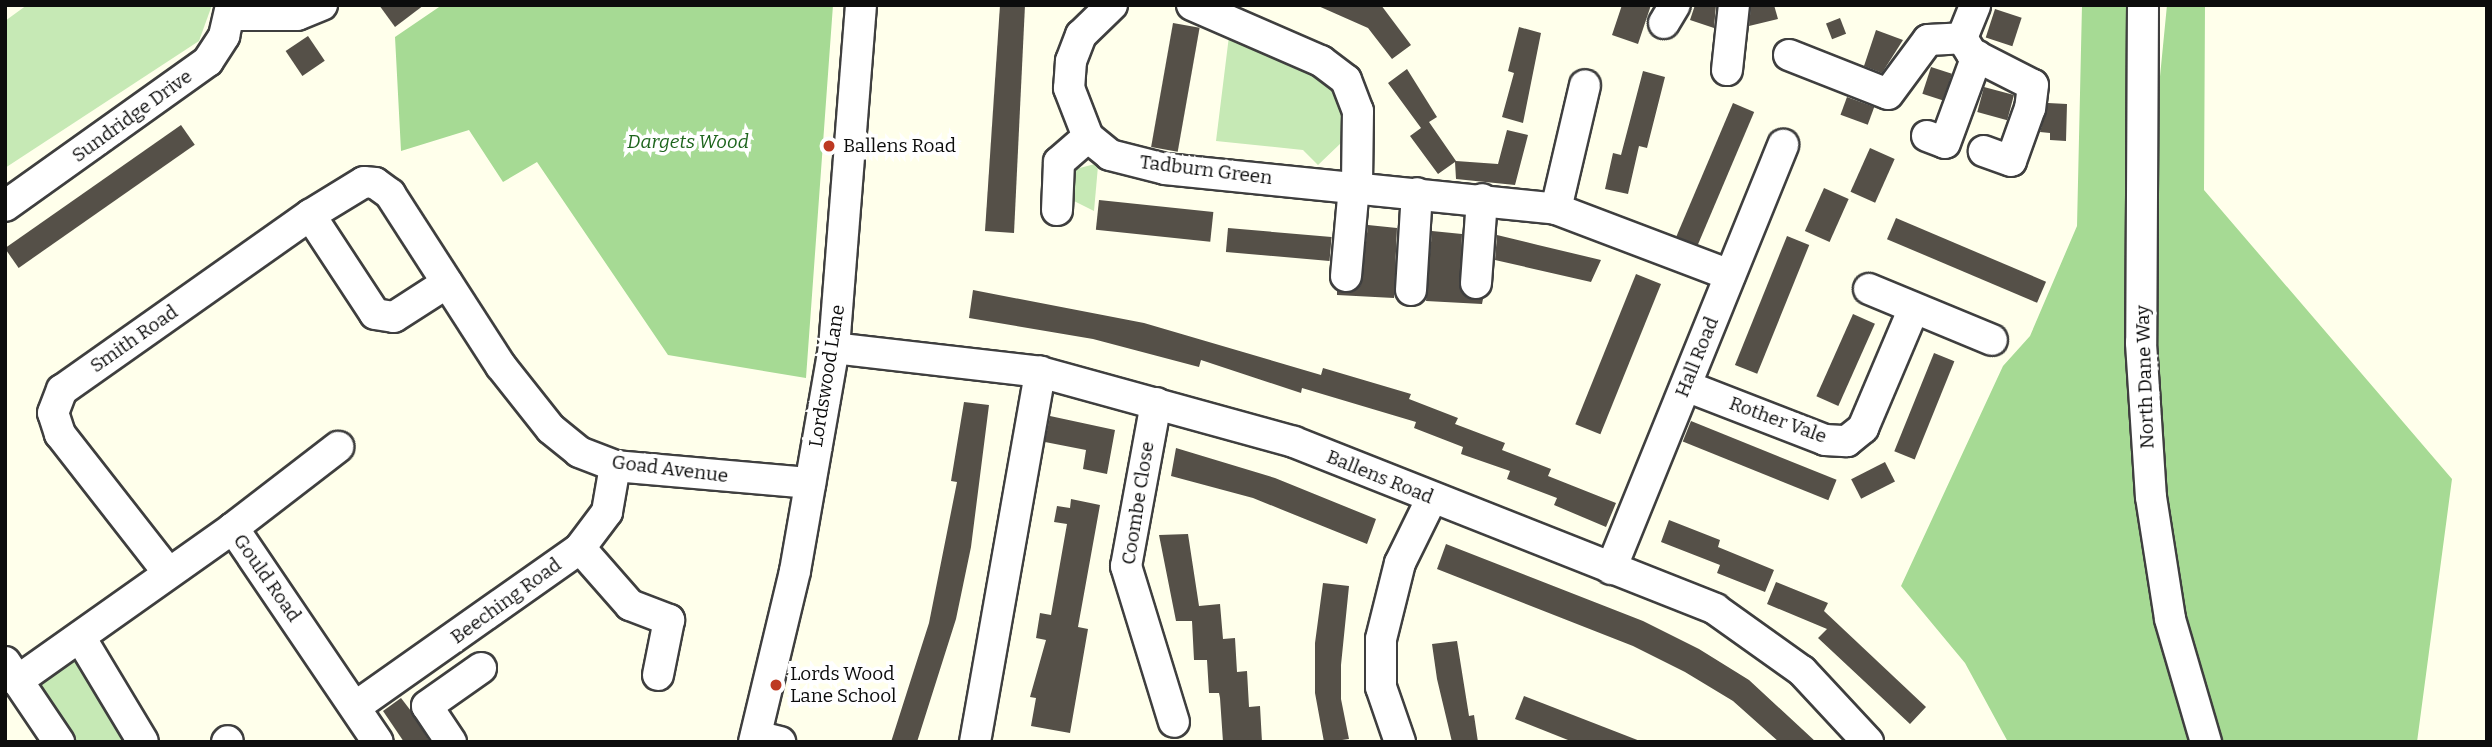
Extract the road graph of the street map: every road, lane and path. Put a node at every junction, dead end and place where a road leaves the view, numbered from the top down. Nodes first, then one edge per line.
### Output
1 (322, 5) edge
2 (861, 5) edge
3 (1192, 5) edge
4 (1734, 5) edge
5 (1975, 5) edge
6 (2143, 5) edge
7 (1099, 9) edge
8 (231, 10) edge
9 (1970, 47) junction
10 (1789, 55) dead end
11 (1727, 70) dead end
12 (1585, 85) dead end
13 (1927, 136) dead end
14 (1088, 137) junction
15 (1783, 145) dead end
16 (1984, 150) dead end
17 (1355, 186) junction
18 (1417, 193) junction
19 (390, 194) joint
20 (1482, 199) junction
21 (5, 206) edge
22 (1556, 209) junction
23 (1057, 210) dead end
24 (310, 215) junction
25 (1730, 275) junction
26 (1346, 276) dead end
27 (446, 283) junction
28 (1476, 283) dead end
29 (1869, 289) dead end
30 (1411, 290) dead end
31 (1914, 308) junction
32 (1992, 340) dead end
33 (834, 348) junction
34 (1040, 372) junction
35 (1686, 386) junction
36 (1156, 403) junction
37 (338, 447) dead end
38 (615, 466) junction
39 (810, 483) junction
40 (1432, 498) junction
41 (233, 528) junction
42 (580, 548) junction
43 (1611, 569) junction
44 (167, 571) junction
45 (80, 637) junction
46 (481, 668) dead end
47 (11, 671) edge
48 (658, 675) dead end
49 (355, 707) junction
50 (1174, 722) dead end
51 (764, 740) edge
52 (59, 742) edge
53 (144, 742) edge
54 (379, 742) edge
55 (451, 742) edge
56 (975, 742) edge
57 (1400, 742) edge
58 (1868, 742) edge
59 (2206, 742) edge

1 - 8 street
2 - 33 street, Lordswood Lane
3 - 17 street
4 - 11 street
5 - 9 street
6 - 59 street, North Dane Way
7 - 14 street
8 - 21 street, Sundridge Drive
9 - 10 street
9 - 13 street
9 - 16 street
12 - 22 street
14 - 17 street, Tadburn Green
14 - 23 street
15 - 25 street, Hall Road
17 - 18 street, Tadburn Green
17 - 26 street
18 - 20 street, Tadburn Green
18 - 30 street
19 - 24 street, Smith Road
19 - 27 street, Goad Avenue
20 - 22 street, Tadburn Green
20 - 28 street
22 - 25 street, Tadburn Green
24 - 27 street
24 - 44 street, Smith Road
25 - 35 street, Hall Road
27 - 38 street, Goad Avenue
29 - 31 street
31 - 32 street
31 - 35 street, Rother Vale
33 - 34 street, Ballens Road
33 - 39 street, Lordswood Lane
34 - 36 street, Ballens Road
34 - 56 street
35 - 43 street, Hall Road
36 - 40 street, Ballens Road
36 - 50 street, Coombe Close
37 - 41 street
38 - 39 street, Goad Avenue
38 - 42 street, Beeching Road
39 - 51 street, Lordswood Lane
40 - 43 street, Ballens Road
40 - 57 street
41 - 44 street, Gould Road
41 - 49 street, Gould Road
42 - 48 street
42 - 49 street, Beeching Road
43 - 58 street, Ballens Road
44 - 45 street, Gould Road
45 - 47 street, Gould Road
45 - 53 street
46 - 55 street
47 - 52 street
49 - 54 street, Gould Road

